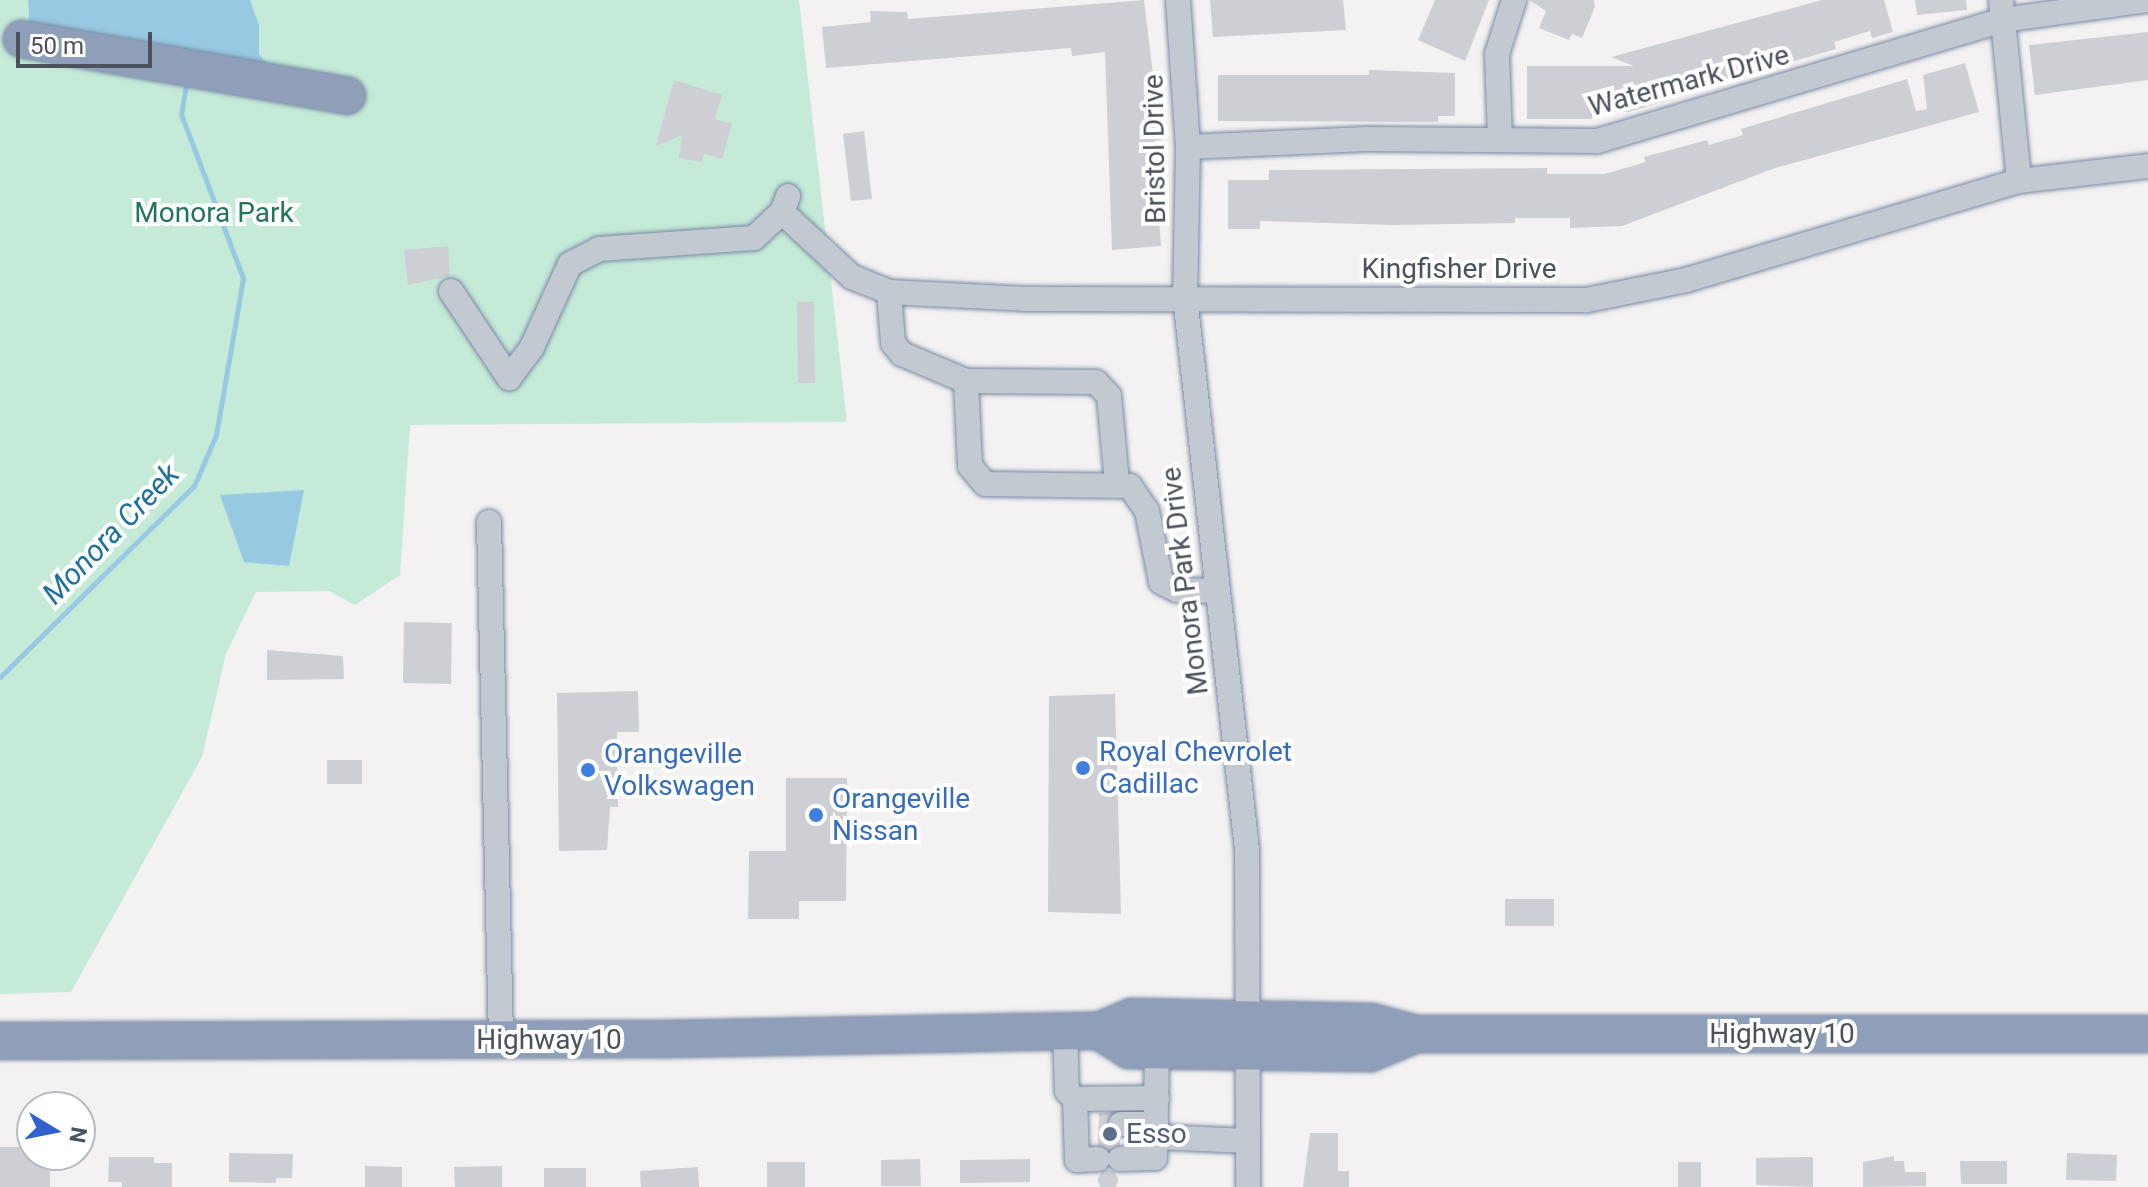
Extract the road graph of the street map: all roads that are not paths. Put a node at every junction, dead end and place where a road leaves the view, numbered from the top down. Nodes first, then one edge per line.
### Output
1 (1178, 0) edge
2 (1514, 0) edge
3 (2148, 0) edge
4 (2002, 10) edge
5 (22, 39) dead end
6 (347, 96) dead end
7 (1500, 139) junction
8 (1188, 147) junction
9 (2148, 166) edge
10 (2019, 181) junction
11 (451, 291) dead end
12 (889, 292) junction
13 (1185, 297) junction
14 (966, 381) junction
15 (1117, 483) junction
16 (489, 522) dead end
17 (1217, 591) junction
18 (1082, 1031) junction
19 (2148, 1034) edge
20 (1249, 1035) junction
21 (501, 1040) junction
22 (0, 1041) edge
23 (1157, 1050) junction
24 (1157, 1098) junction
25 (1075, 1099) junction
26 (1156, 1135) junction
27 (1101, 1140) junction
28 (1248, 1141) junction
29 (1248, 1187) edge

1 - 8 street, Bristol Drive
2 - 7 street
3 - 4 street, Watermark Drive
4 - 7 street, Watermark Drive
4 - 10 street
5 - 6 highway
7 - 8 street, Watermark Drive
8 - 13 street, Bristol Drive
9 - 10 street, Kingfisher Drive
10 - 13 street, Kingfisher Drive
11 - 12 street, Kingfisher Drive
12 - 13 street, Kingfisher Drive
12 - 14 street
13 - 17 street, Monora Park Drive
14 - 15 street
14 - 15 street
15 - 17 street
16 - 21 street
17 - 20 street, Monora Park Drive
18 - 20 highway, Highway 10
18 - 21 highway, Highway 10
18 - 23 highway, Highway 10
18 - 25 street
19 - 20 highway, Highway 10
20 - 23 highway, Highway 10
20 - 28 street, Monora Park Drive
21 - 22 highway, Highway 10
23 - 24 street
24 - 25 street
24 - 26 street
25 - 27 street
26 - 27 street
26 - 27 street
26 - 28 street
28 - 29 street, Monora Park Drive

